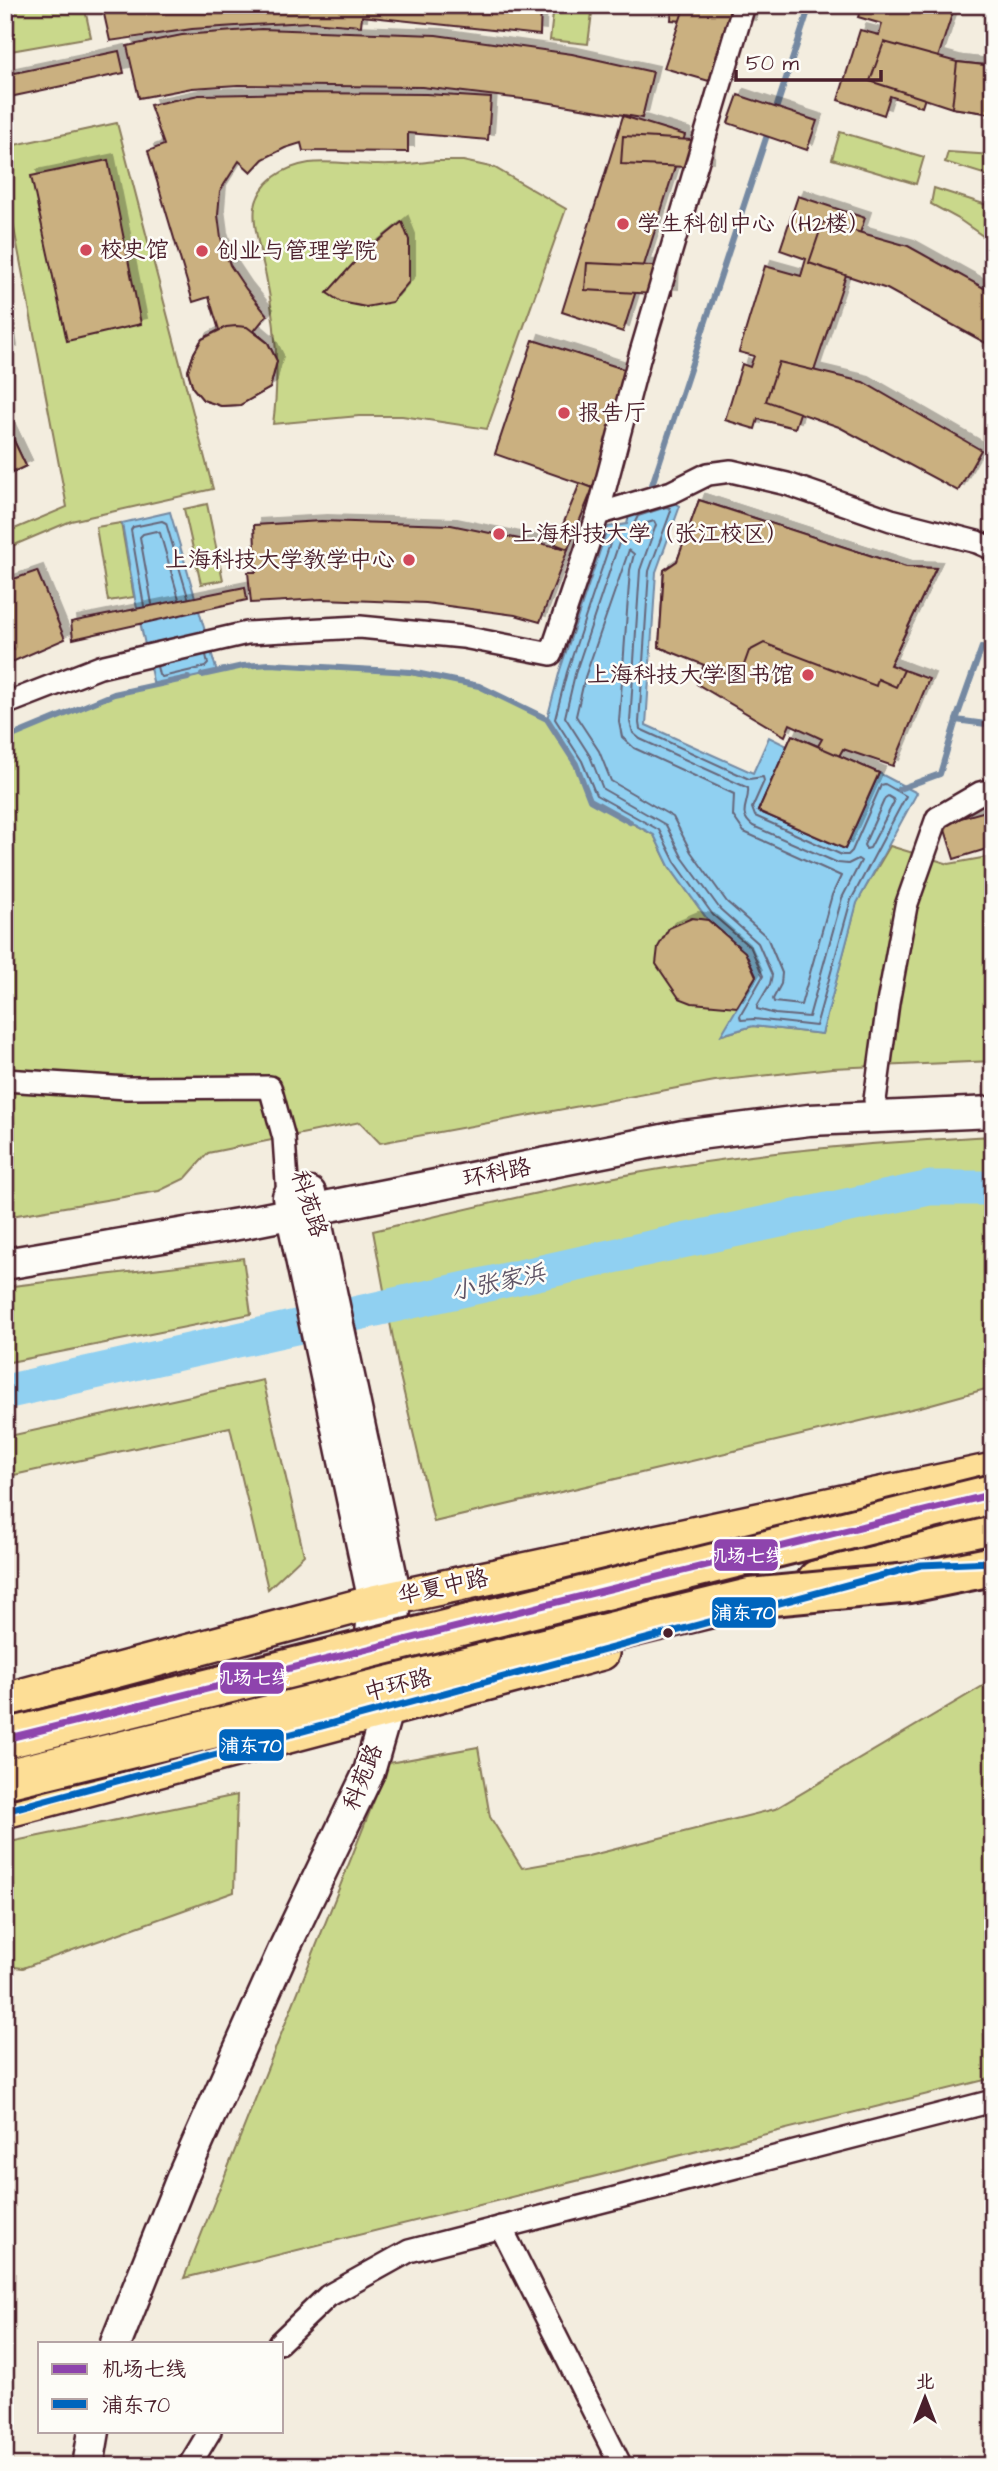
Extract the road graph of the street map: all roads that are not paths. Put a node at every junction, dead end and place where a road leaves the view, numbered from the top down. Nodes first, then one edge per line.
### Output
1 (744, 5) edge
2 (598, 514) junction
3 (993, 549) edge
4 (5, 704) edge
5 (993, 790) edge
6 (5, 1080) edge
7 (993, 1094) edge
8 (875, 1100) junction
9 (993, 1112) edge
10 (301, 1204) junction
11 (5, 1247) edge
12 (5, 1264) edge
13 (993, 1453) edge
14 (993, 1472) edge
15 (886, 1492) junction
16 (993, 1494) edge
17 (835, 1533) junction
18 (993, 1535) edge
19 (993, 1548) edge
20 (993, 1564) edge
21 (921, 1566) junction
22 (750, 1598) junction
23 (385, 1599) junction
24 (5, 1700) edge
25 (376, 1713) junction
26 (5, 1739) edge
27 (5, 1779) edge
28 (5, 1811) edge
29 (993, 2101) edge
30 (501, 2227) junction
31 (97, 2342) edge
32 (116, 2342) edge
33 (280, 2342) edge
34 (75, 2432) edge
35 (94, 2432) edge
36 (209, 2432) edge
37 (69, 2466) edge
38 (88, 2466) edge
39 (190, 2466) edge
40 (621, 2466) edge

1 - 2 street
2 - 3 street
2 - 4 street
5 - 8 street
6 - 10 street, 科苑路
7 - 8 street, 环科路
8 - 10 street, 环科路
9 - 10 street, 环科路
10 - 11 street, 环科路
10 - 12 street, 环科路
10 - 23 street, 科苑路
13 - 15 main road, 华夏中路
14 - 15 main road, 华夏中路
14 - 17 highway, bridge
15 - 23 main road, 华夏中路
16 - 17 highway, 中环路, bridge
17 - 26 highway, 中环路, bridge
18 - 22 highway, 中环路, bridge
19 - 21 main road
20 - 21 main road
20 - 22 highway, bridge
21 - 25 main road
22 - 27 highway, 中环路, bridge
23 - 24 main road, 华夏中路
23 - 25 street, 科苑路
25 - 28 main road
25 - 31 street, 科苑路
25 - 32 street, 科苑路
29 - 30 street
30 - 33 street
30 - 40 street
34 - 37 street
35 - 38 street
36 - 39 street

